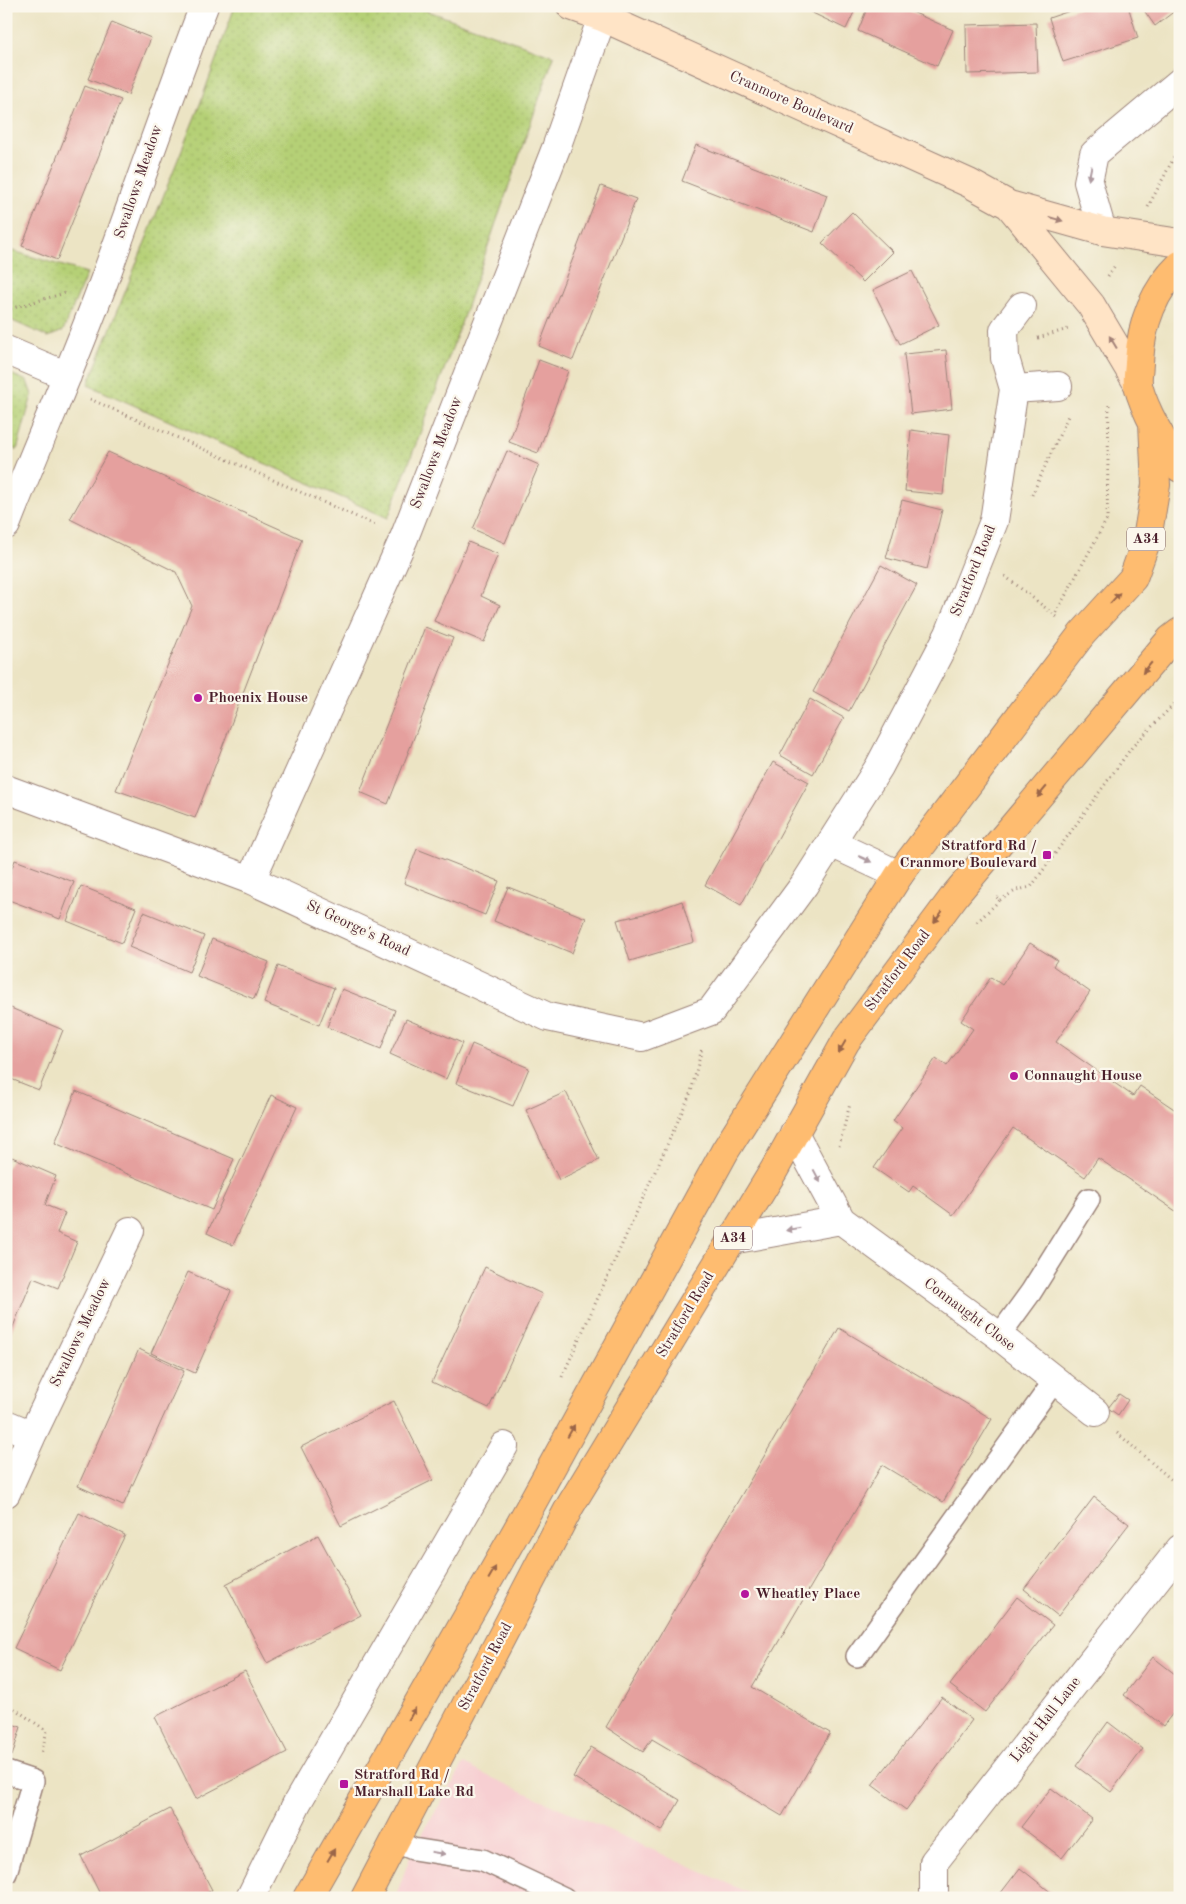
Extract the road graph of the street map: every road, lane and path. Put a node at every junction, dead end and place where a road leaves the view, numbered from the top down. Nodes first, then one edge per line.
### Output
1 (204, 6) edge
2 (571, 6) edge
3 (604, 12) edge
4 (1180, 82) edge
5 (1180, 146) edge
6 (1010, 206) junction
7 (1102, 232) junction
8 (1133, 236) junction
9 (1180, 243) edge
10 (1180, 265) edge
11 (104, 282) junction
12 (1090, 305) junction
13 (1022, 306) dead end
14 (6, 310) edge
15 (1005, 348) junction
16 (6, 350) edge
17 (65, 381) junction
18 (1138, 384) junction
19 (1058, 386) dead end
20 (1014, 388) junction
21 (1109, 398) dead end
22 (1070, 412) dead end
23 (1153, 423) junction
24 (1180, 468) edge
25 (1030, 500) dead end
26 (6, 525) edge
27 (404, 538) junction
28 (998, 570) dead end
29 (1180, 632) edge
30 (1180, 698) edge
31 (6, 789) edge
32 (831, 843) junction
33 (899, 875) junction
34 (971, 875) junction
35 (252, 880) junction
36 (1000, 900) junction
37 (974, 926) dead end
38 (711, 1011) junction
39 (852, 1095) dead end
40 (794, 1133) junction
41 (818, 1178) junction
42 (1089, 1199) dead end
43 (841, 1220) junction
44 (130, 1231) dead end
45 (731, 1240) junction
46 (999, 1336) junction
47 (562, 1378) dead end
48 (1055, 1380) junction
49 (1094, 1412) joint
50 (6, 1424) edge
51 (32, 1435) junction
52 (504, 1446) dead end
53 (1180, 1488) edge
54 (6, 1493) edge
55 (1180, 1550) edge
56 (857, 1656) dead end
57 (6, 1703) edge
58 (6, 1772) edge
59 (33, 1781) junction
60 (394, 1841) junction
61 (6, 1873) edge
62 (250, 1898) edge
63 (307, 1898) edge
64 (365, 1898) edge
65 (564, 1898) edge
66 (934, 1898) edge

1 - 11 street, Swallows Meadow
2 - 3 street, Cranmore Boulevard
3 - 6 street, Cranmore Boulevard
3 - 27 street, Swallows Meadow
4 -> 7 street
5 - 8 path
6 -> 7 street, Cranmore Boulevard
6 - 12 street, Cranmore Boulevard
7 - 8 street, Cranmore Boulevard
8 - 9 street, Cranmore Boulevard
8 - 12 path
10 - 18 highway, A34
11 - 14 path
11 - 17 street, Swallows Meadow
12 - 15 path
18 -> 12 street, Cranmore Boulevard
13 - 15 street, Stratford Road
15 - 20 street, Stratford Road
16 - 17 street
17 - 26 street, Swallows Meadow
17 - 27 path
18 - 23 highway, A34
19 - 20 street
20 - 32 street, Stratford Road
21 - 28 path
22 - 25 path
23 - 24 highway, A34
33 -> 23 highway, A34
27 - 35 street, Swallows Meadow
29 -> 34 highway, Stratford Road / A34
30 - 36 path
31 - 35 street, St George's Road
32 -> 33 street
32 - 38 street, Stratford Road
63 -> 33 highway, A34
34 - 36 path
34 -> 40 highway, Stratford Road / A34
35 - 38 street, St George's Road
36 - 37 path
38 - 47 path
39 - 41 path
40 -> 41 street, Connaught Close
40 - 45 highway, Stratford Road / A34
41 - 43 street, Connaught Close
42 - 46 lane
43 -> 45 street
43 - 46 street, Connaught Close
44 - 51 street, Swallows Meadow
45 - 60 highway, Stratford Road / A34
46 - 48 street, Connaught Close
48 - 49 street, Connaught Close
48 - 56 lane
49 - 53 path
50 - 51 street
51 - 54 street, Swallows Meadow
52 - 62 street
55 - 66 street, Light Hall Lane
57 - 59 path
58 - 59 lane
59 - 61 lane
60 - 64 highway, Stratford Road / A34
60 -> 65 lane

